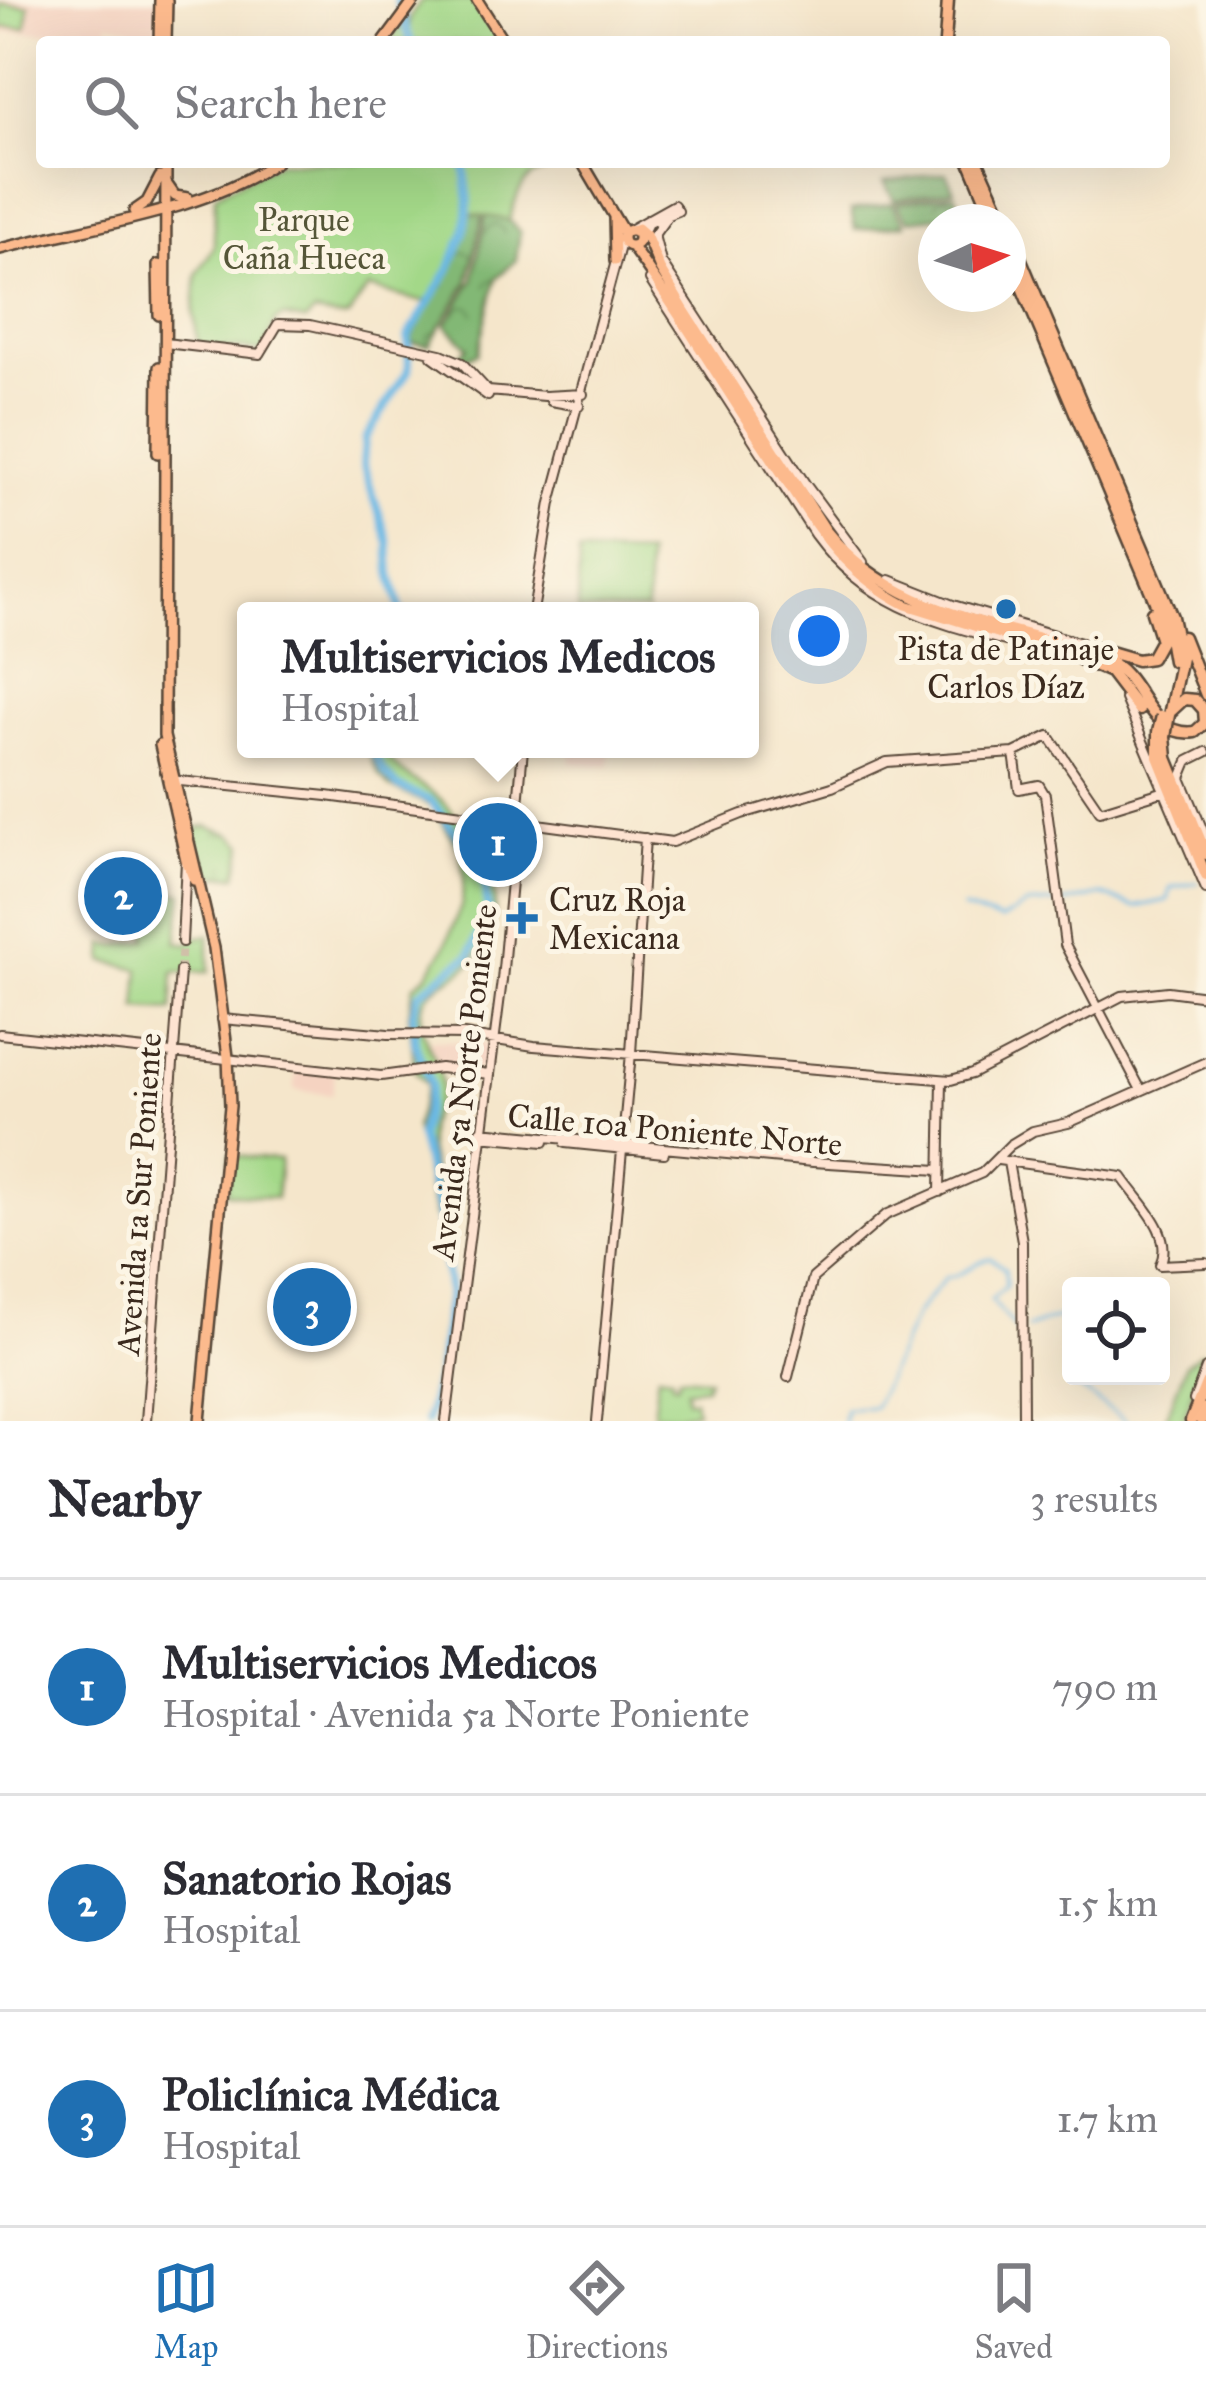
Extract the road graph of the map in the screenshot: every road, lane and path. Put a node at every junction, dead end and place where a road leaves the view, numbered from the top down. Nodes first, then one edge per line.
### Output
1 (164, 0) edge
2 (416, 0) edge
3 (480, 0) edge
4 (951, 0) edge
5 (163, 36) edge
6 (389, 36) edge
7 (503, 36) edge
8 (949, 36) edge
9 (163, 168) edge
10 (262, 168) edge
11 (588, 168) edge
12 (589, 168) edge
13 (976, 168) edge
14 (977, 168) edge
15 (162, 178) junction
16 (186, 201) junction
17 (988, 204) edge
18 (995, 204) edge
19 (162, 207) junction
20 (613, 211) junction
21 (135, 213) junction
22 (667, 218) junction
23 (162, 231) junction
24 (632, 238) junction
25 (0, 246) edge
26 (615, 262) junction
27 (613, 278) junction
28 (1026, 284) edge
29 (676, 287) junction
30 (657, 290) junction
31 (670, 304) junction
32 (1036, 307) junction
33 (685, 310) junction
34 (165, 344) junction
35 (425, 351) junction
36 (583, 394) junction
37 (579, 406) junction
38 (782, 465) junction
39 (795, 488) junction
40 (1136, 557) junction
41 (534, 602) edge
42 (957, 610) junction
43 (1172, 617) junction
44 (1020, 636) junction
45 (1067, 645) junction
46 (1091, 646) junction
47 (1080, 658) junction
48 (1103, 673) junction
49 (1205, 689) edge
50 (1167, 716) junction
51 (1206, 731) edge
52 (1161, 735) junction
53 (1206, 752) edge
54 (1014, 753) junction
55 (522, 758) edge
56 (171, 780) junction
57 (1165, 791) junction
58 (517, 822) junction
59 (645, 838) junction
60 (1206, 838) edge
61 (1188, 846) junction
62 (1206, 854) edge
63 (186, 860) junction
64 (1206, 877) edge
65 (1206, 889) edge
66 (201, 896) junction
67 (182, 942) tunnel mouth
68 (180, 971) tunnel mouth
69 (1206, 996) edge
70 (1099, 1008) junction
71 (221, 1019) junction
72 (0, 1032) edge
73 (494, 1042) junction
74 (171, 1051) junction
75 (631, 1053) junction
76 (227, 1056) junction
77 (1206, 1062) edge
78 (489, 1074) junction
79 (942, 1080) junction
80 (1141, 1090) junction
81 (481, 1133) junction
82 (622, 1147) junction
83 (997, 1160) junction
84 (1008, 1162) junction
85 (939, 1170) junction
86 (940, 1192) junction
87 (1206, 1263) edge
88 (1206, 1368) edge
89 (788, 1377) dead end
90 (1206, 1383) edge
91 (1206, 1408) edge
92 (146, 1421) edge
93 (200, 1421) edge
94 (446, 1421) edge
95 (597, 1421) edge
96 (1023, 1421) edge
97 (1189, 1421) edge
98 (1201, 1421) edge

1 - 5 main road
2 - 6 main road
3 - 7 main road
4 - 8 highway
9 - 15 main road
10 - 16 main road
11 - 20 main road
12 - 24 main road
13 - 17 highway
14 - 18 highway
15 - 16 main road
15 - 19 main road
15 - 21 main road
16 - 19 main road
16 - 23 main road
19 - 21 main road
19 - 23 main road
20 - 24 main road
20 - 26 main road
21 - 23 main road
21 - 25 main road
22 - 24 street
22 - 24 street
22 - 29 street
23 - 34 main road
23 - 56 main road
24 - 26 street
24 - 27 street
24 - 30 street
24 - 31 main road
24 - 33 main road
26 - 27 street
27 - 36 street
28 - 32 highway
29 - 33 main road
29 - 38 street
30 - 31 main road
30 - 38 street
31 - 38 main road
32 - 40 highway
32 - 43 highway
33 - 38 main road
34 - 35 street
34 - 56 main road
35 - 36 street
35 - 37 street
36 - 37 street
37 - 41 street
38 - 39 main road
38 - 39 main road
38 - 39 main road
39 - 42 main road
39 - 44 main road
39 - 48 street
40 - 46 highway
40 - 50 highway
42 - 44 main road
42 - 46 street
43 - 49 highway
43 - 50 highway
44 - 45 main road
44 - 47 main road
45 - 46 main road
45 - 50 highway
47 - 48 main road
47 - 51 highway
48 - 57 street
50 - 52 highway, bridge
52 - 62 highway
52 - 64 highway
53 - 60 street
54 - 57 street
54 - 59 street
54 - 70 street
55 - 58 street, Avenida 5a Norte Poniente
56 - 58 street
56 - 63 main road
56 - 66 main road
57 - 61 street
58 - 59 street
58 - 73 street, Avenida 5a Norte Poniente
59 - 75 street
61 - 64 highway
61 - 65 street
63 - 66 main road
63 - 67 street
66 - 71 main road
68 - 74 street, Avenida 1a Sur Poniente
69 - 70 street
70 - 79 street
70 - 80 street
71 - 73 street
71 - 76 main road
72 - 74 street
73 - 75 street
73 - 78 street, Avenida 5a Norte Poniente
74 - 76 street
74 - 92 street, Avenida 1a Sur Poniente
75 - 79 street
75 - 82 street
76 - 78 street
76 - 93 main road
77 - 80 street
78 - 81 street, Avenida 5a Norte Poniente
79 - 85 street
80 - 83 street
81 - 82 street, Calle 10a Poniente Norte
81 - 94 street, Avenida 5a Norte Poniente
82 - 85 street, Calle 10a Poniente Norte
82 - 95 street
83 - 84 street
83 - 86 street
84 - 87 street
84 - 96 street
85 - 86 street
86 - 89 street
88 - 97 street
90 - 97 highway
91 - 98 highway

